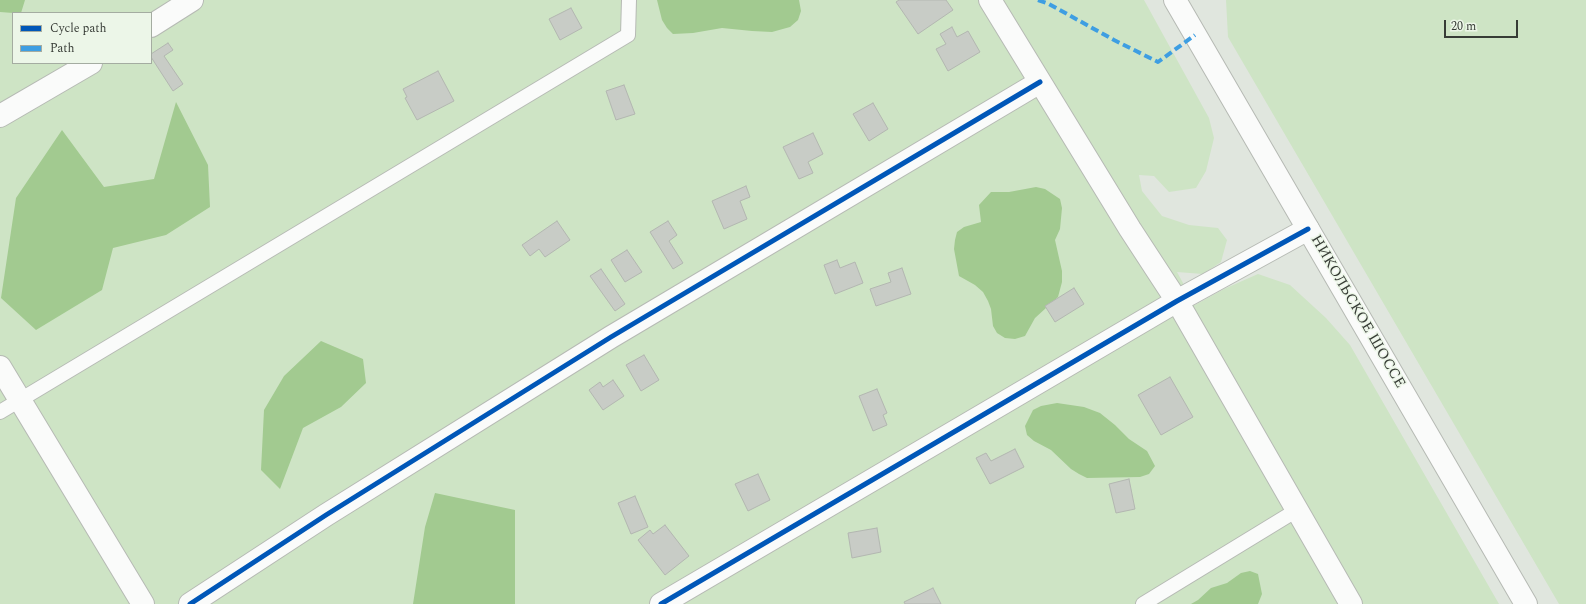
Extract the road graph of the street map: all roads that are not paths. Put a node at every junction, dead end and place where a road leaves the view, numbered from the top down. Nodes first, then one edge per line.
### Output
1 (192, 0) edge
2 (629, 0) edge
3 (990, 0) edge
4 (1174, 0) edge
5 (152, 25) edge
6 (89, 64) edge
7 (1040, 82) junction
8 (0, 116) edge
9 (1308, 229) junction
10 (1177, 301) junction
11 (0, 367) edge
12 (20, 400) junction
13 (0, 412) edge
14 (1296, 510) junction
15 (143, 604) edge
16 (190, 604) edge
17 (661, 604) edge
18 (1143, 604) edge
19 (1351, 604) edge
20 (1526, 604) edge

1 - 5 street
2 - 12 lane
3 - 7 street
4 - 9 street, НИКОЛЬСКОЕ ШОССЕ
6 - 8 street
7 - 10 street
7 - 16 street
9 - 10 street
9 - 20 street, НИКОЛЬСКОЕ ШОССЕ
10 - 14 street
10 - 17 street
11 - 12 street
12 - 13 lane
12 - 15 street
14 - 18 lane
14 - 19 street

